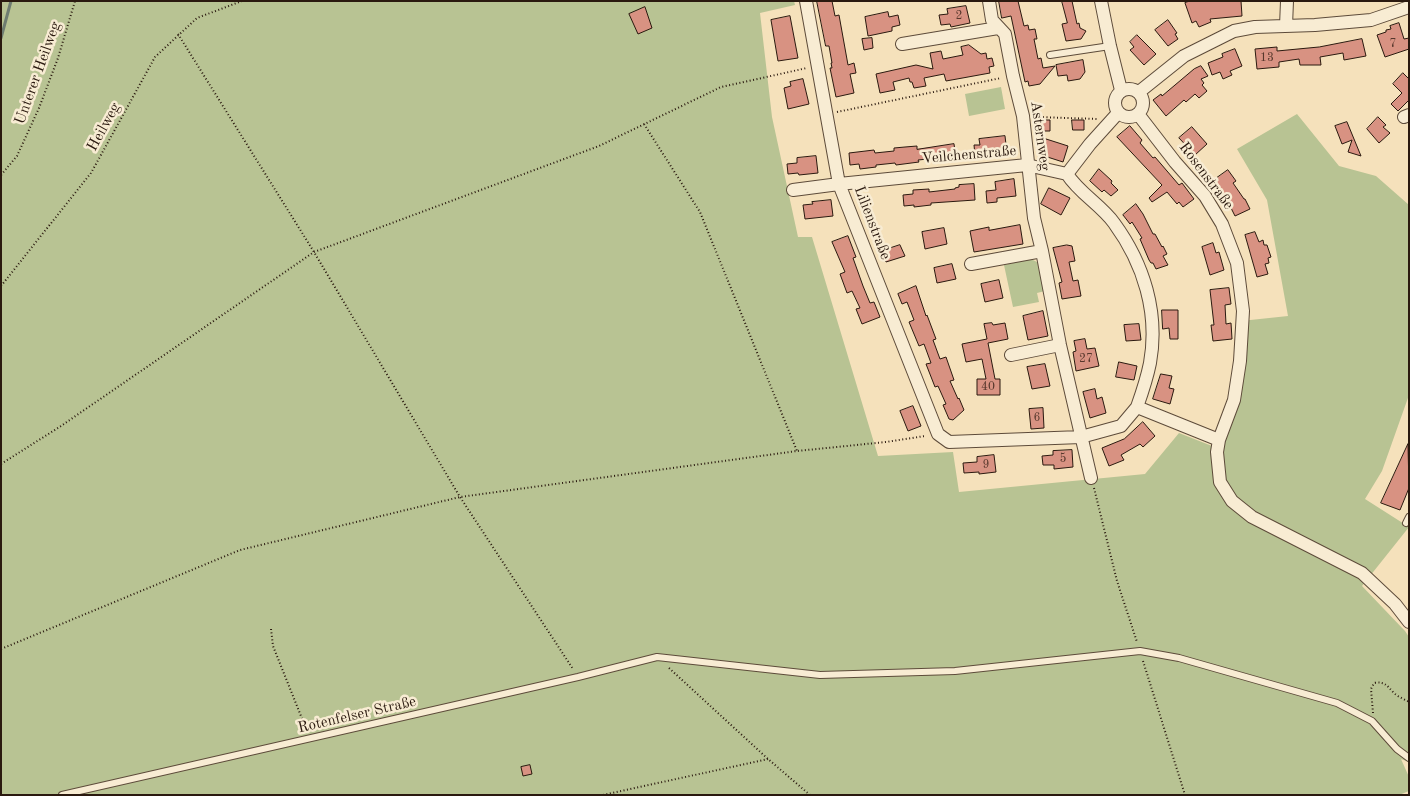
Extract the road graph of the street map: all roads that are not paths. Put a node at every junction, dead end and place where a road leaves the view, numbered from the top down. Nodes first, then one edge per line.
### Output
1 (806, 1) edge
2 (989, 1) edge
3 (1101, 1) edge
4 (1288, 1) edge
5 (1409, 8) edge
6 (1286, 26) junction
7 (998, 28) junction
8 (902, 44) dead end
9 (1110, 46) junction
10 (1050, 55) dead end
11 (1121, 90) junction
12 (1139, 92) junction
13 (1138, 114) junction
14 (1115, 116) junction
15 (1028, 166) junction
16 (1067, 174) junction
17 (839, 184) junction
18 (793, 190) dead end
19 (1042, 251) junction
20 (972, 264) dead end
21 (1060, 345) junction
22 (1011, 355) dead end
23 (1137, 407) junction
24 (1081, 437) junction
25 (1219, 440) junction
26 (1091, 478) road end
27 (1409, 622) edge
28 (1409, 758) edge
29 (62, 795) edge

1 - 17 street, Lilienstraße
2 - 7 street, Asternweg
3 - 9 street
4 - 6 street
5 - 6 street
6 - 12 street
7 - 8 street
7 - 15 street, Asternweg
9 - 10 lane
9 - 11 street
11 - 12 street
11 - 14 street
12 - 13 street
13 - 14 street
13 - 25 street, Rosenstraße
14 - 16 street
15 - 16 street, Veilchenstraße
15 - 17 street, Veilchenstraße
15 - 19 street, Asternweg
16 - 23 street
17 - 18 street, Veilchenstraße
17 - 24 street, Lilienstraße
19 - 20 street
19 - 21 street, Asternweg
21 - 22 street
21 - 24 street, Asternweg
23 - 24 street
23 - 25 street
24 - 26 street, Asternweg
25 - 27 street, Rosenstraße
28 - 29 lane, Rotenfelser Straße

